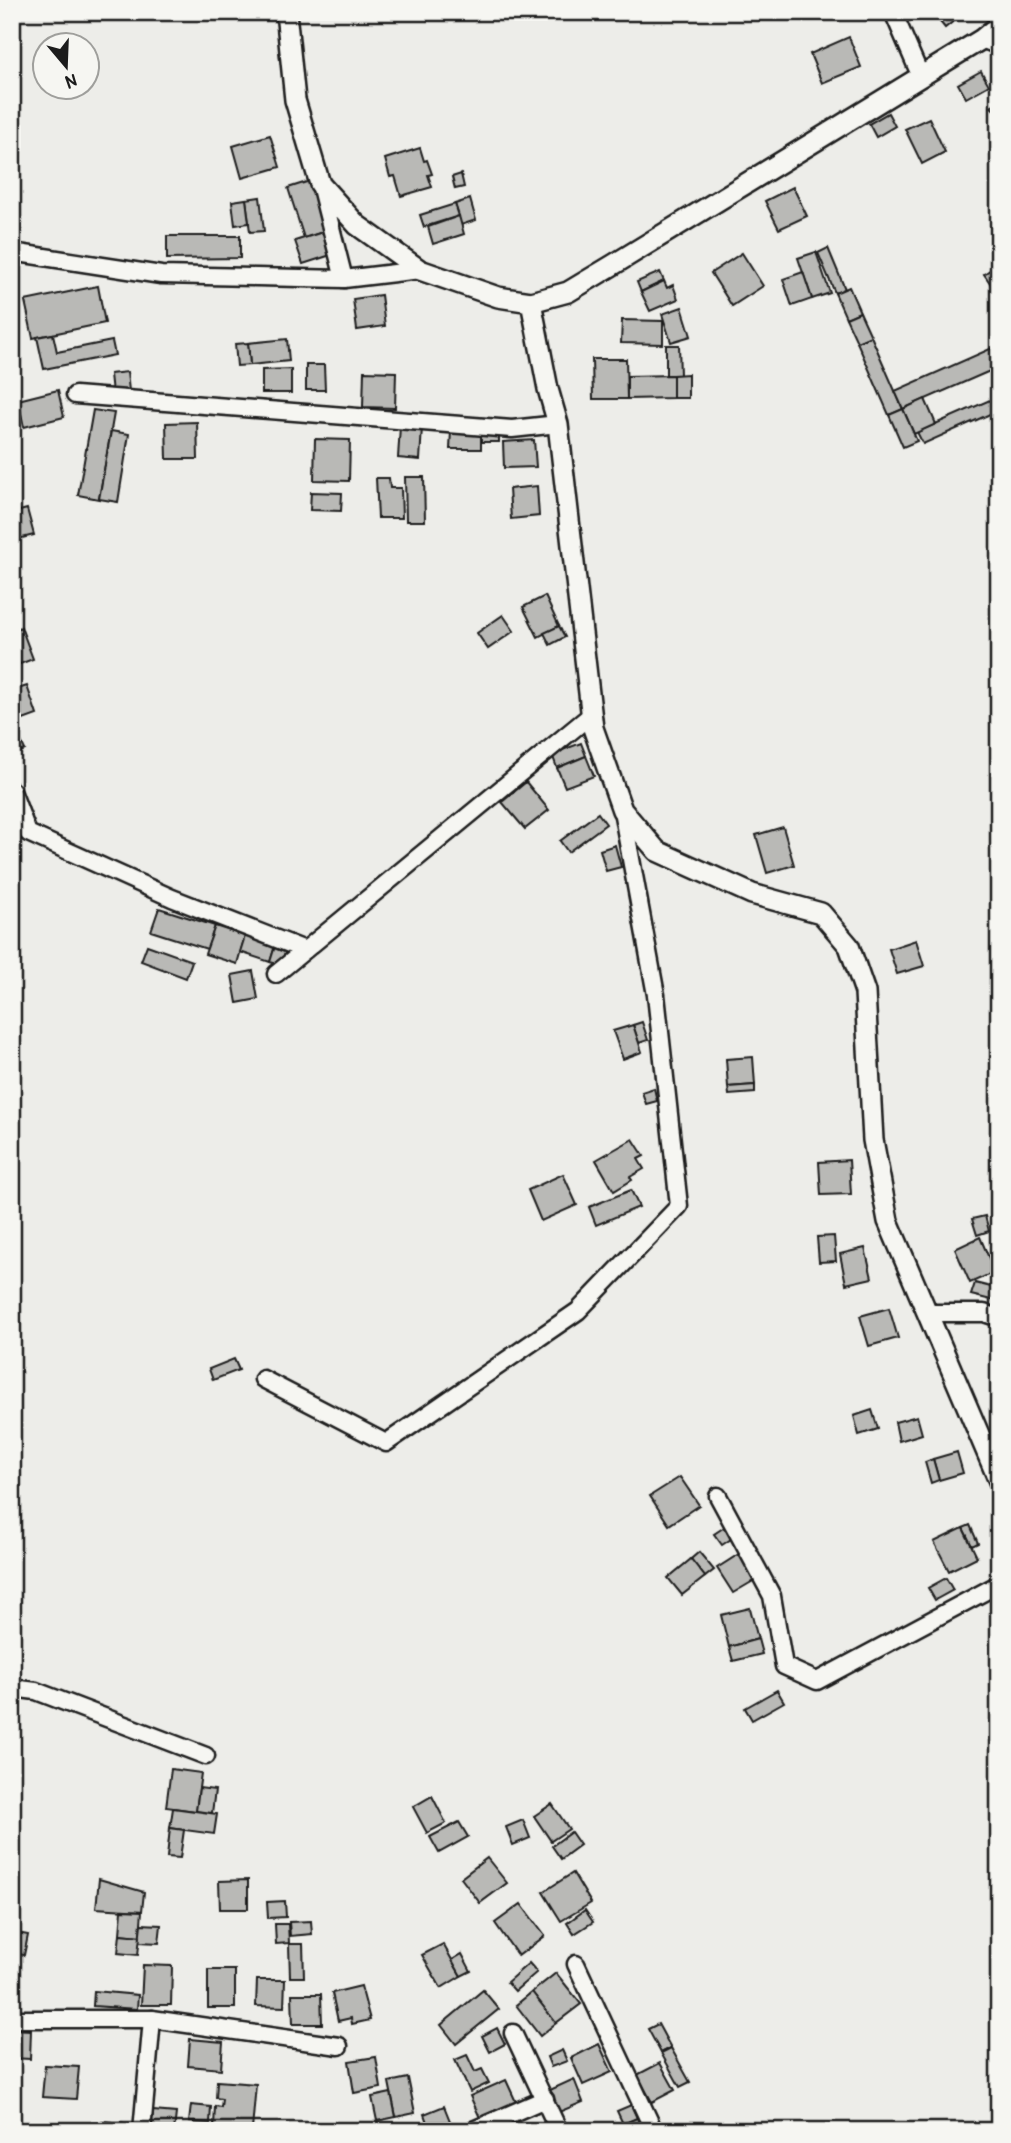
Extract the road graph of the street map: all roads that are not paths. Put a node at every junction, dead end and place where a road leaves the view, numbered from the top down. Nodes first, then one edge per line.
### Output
1 (286, 12) edge
2 (893, 12) edge
3 (999, 25) edge
4 (990, 43) edge
5 (921, 77) junction
6 (320, 184) junction
7 (12, 252) edge
8 (421, 270) junction
9 (344, 279) junction
10 (531, 302) junction
11 (75, 395) dead end
12 (558, 424) junction
13 (592, 714) junction
14 (12, 791) edge
15 (621, 810) junction
16 (305, 950) junction
17 (276, 974) dead end
18 (927, 1313) junction
19 (999, 1318) edge
20 (263, 1379) dead end
21 (999, 1481) edge
22 (718, 1496) dead end
23 (999, 1584) edge
24 (12, 1688) edge
25 (206, 1756) dead end
26 (576, 1964) dead end
27 (12, 2019) edge
28 (152, 2019) junction
29 (513, 2033) dead end
30 (339, 2046) dead end
31 (545, 2099) junction
32 (142, 2131) edge
33 (471, 2131) edge
34 (559, 2131) edge
35 (654, 2131) edge

1 - 6 street
2 - 5 street
3 - 4 street
4 - 5 street
5 - 10 street
6 - 8 street
6 - 9 street
7 - 9 street
8 - 9 street
8 - 10 street
10 - 12 street
11 - 12 street
12 - 13 street
13 - 15 street
13 - 16 street
14 - 16 street
15 - 18 street
15 - 20 street
16 - 17 street
18 - 19 street
18 - 21 street
22 - 23 street
24 - 25 street
26 - 35 street
27 - 28 street
28 - 30 street
28 - 32 street
29 - 31 street
31 - 33 street
31 - 34 street

